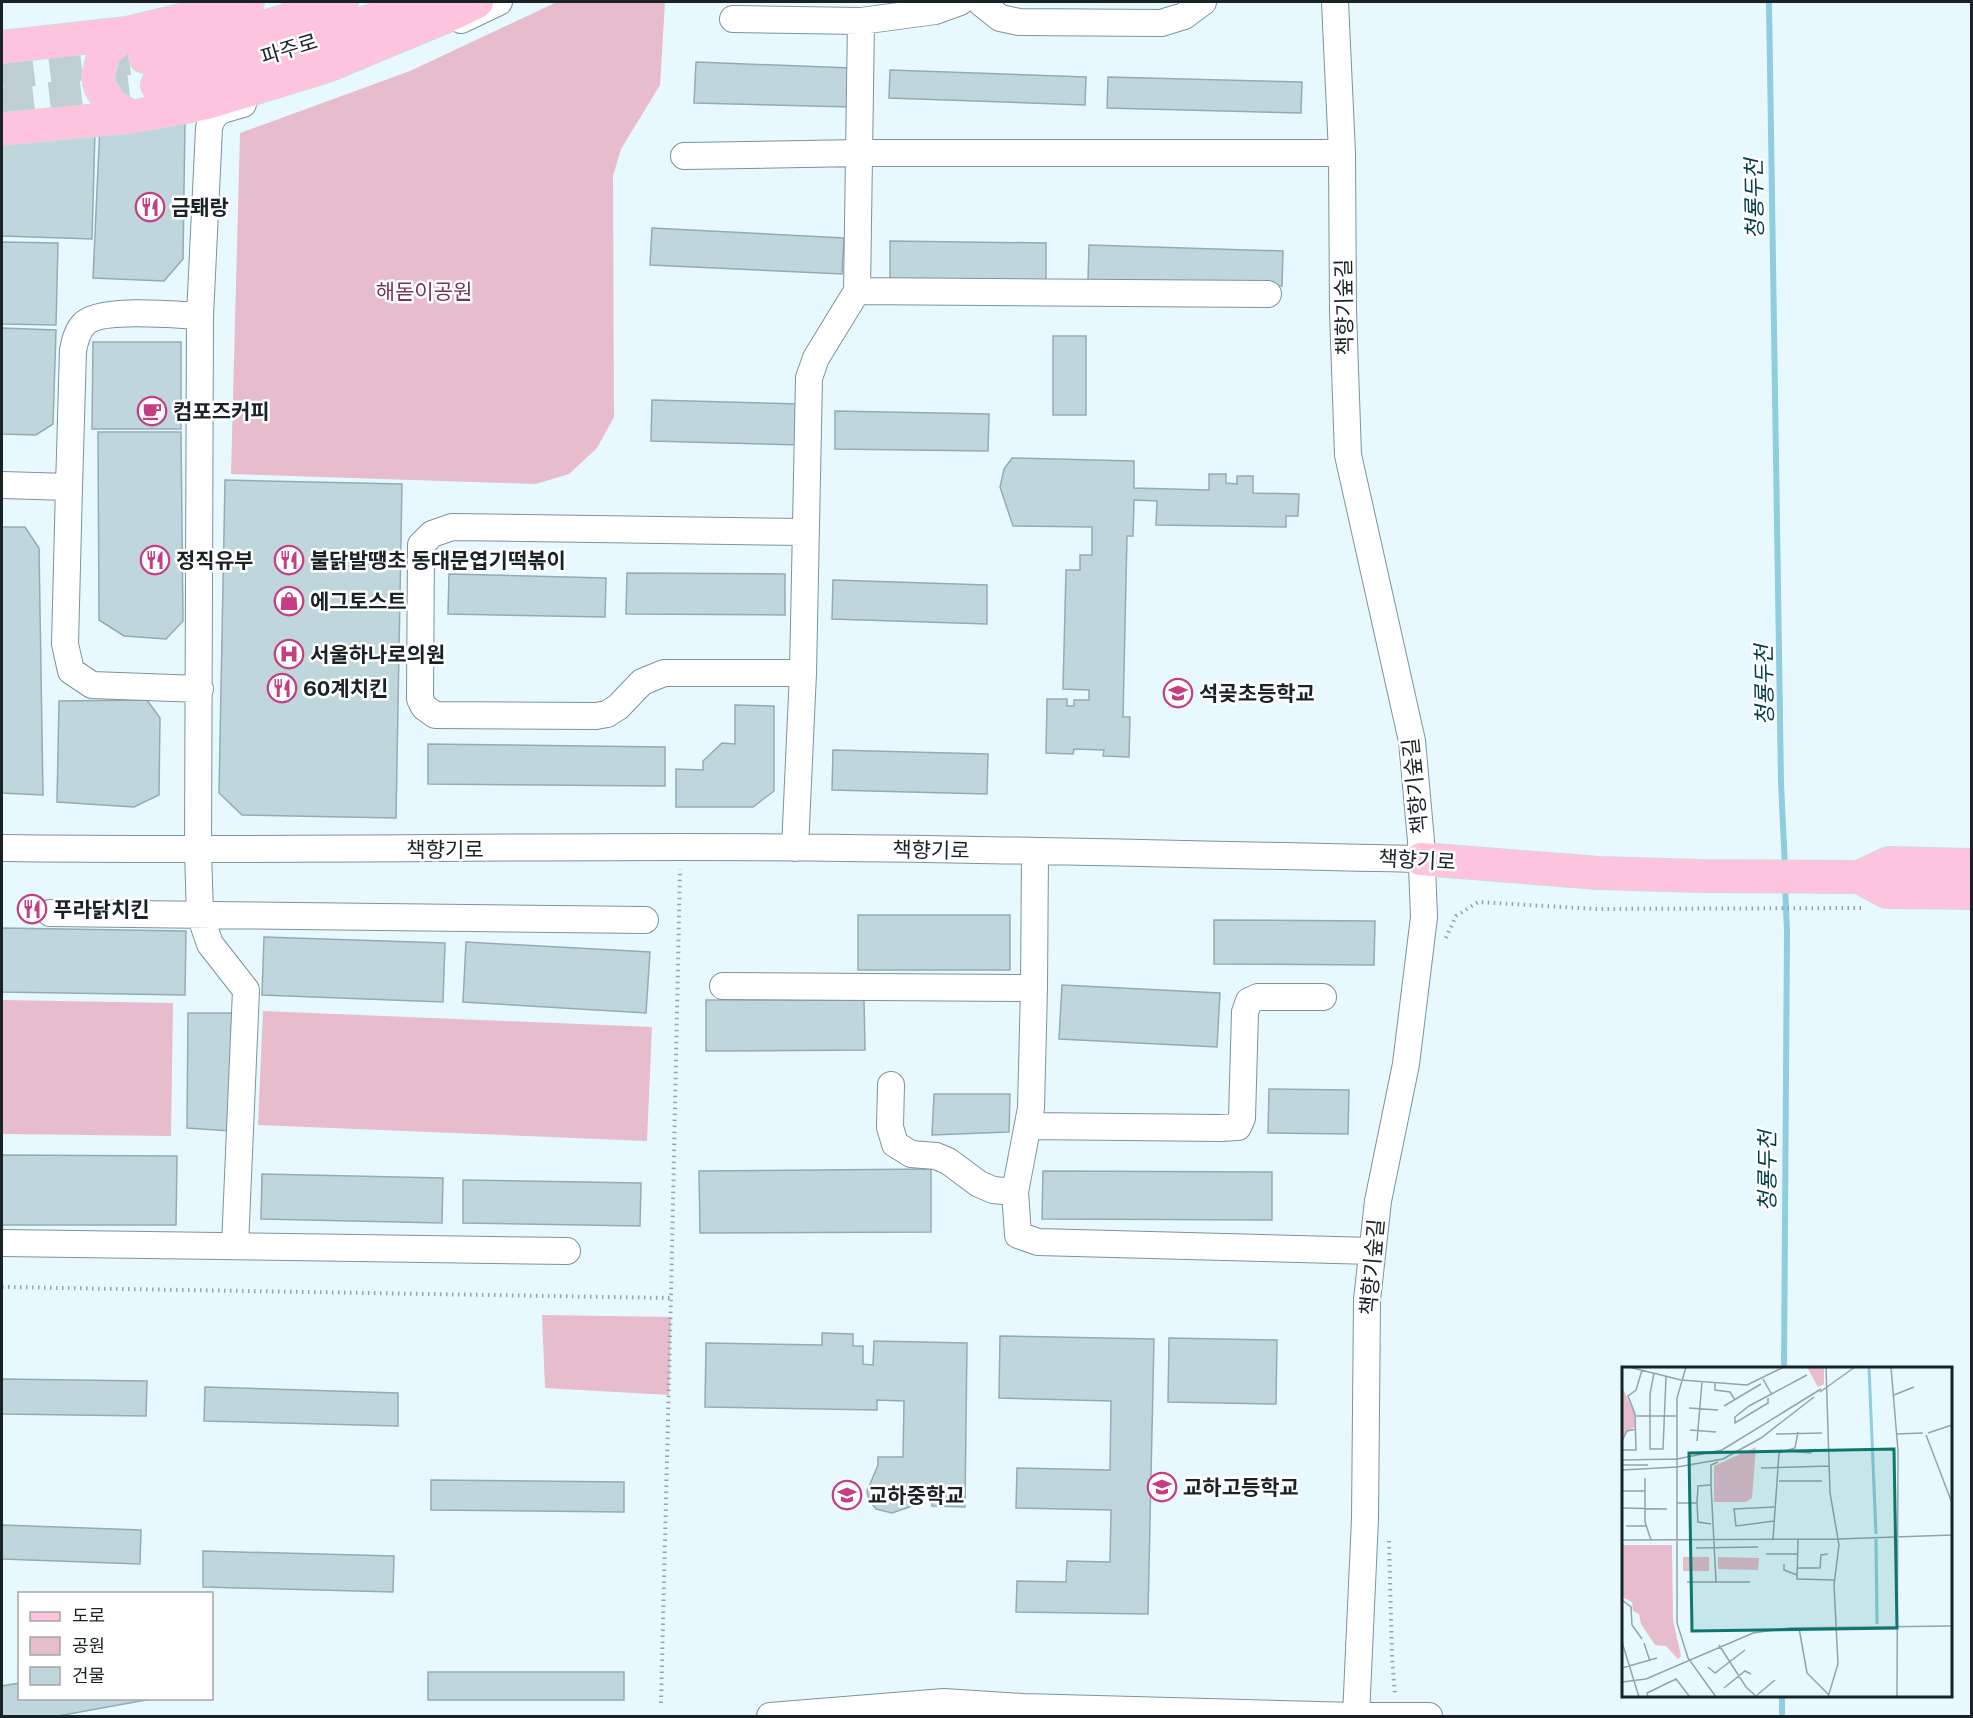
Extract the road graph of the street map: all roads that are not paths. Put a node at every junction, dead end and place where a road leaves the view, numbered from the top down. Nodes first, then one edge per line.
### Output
1 (248, 2) edge
2 (342, 2) edge
3 (417, 2) edge
4 (477, 2) edge
5 (499, 2) edge
6 (960, 2) edge
7 (980, 2) edge
8 (1203, 2) edge
9 (1335, 2) edge
10 (733, 20) dead end
11 (861, 21) junction
12 (136, 45) junction
13 (2, 47) edge
14 (157, 86) tunnel mouth
15 (131, 117) junction
16 (2, 129) edge
17 (859, 153) junction
18 (1342, 153) junction
19 (684, 156) dead end
20 (857, 291) junction
21 (1268, 294) dead end
22 (200, 315) junction
23 (2, 485) edge
24 (69, 487) junction
25 (806, 532) junction
26 (803, 673) junction
27 (200, 689) junction
28 (2, 848) edge
29 (795, 848) junction
30 (198, 850) junction
31 (1035, 851) junction
32 (1420, 859) junction
33 (1971, 865) edge
34 (1860, 877) junction
35 (1971, 893) edge
36 (50, 913) dead end
37 (200, 915) junction
38 (645, 920) dead end
39 (723, 986) dead end
40 (1034, 988) junction
41 (1323, 997) dead end
42 (891, 1085) dead end
43 (1028, 1126) junction
44 (1015, 1192) junction
45 (2, 1243) edge
46 (235, 1246) junction
47 (567, 1251) dead end
48 (1372, 1251) junction
49 (1023, 1712) edge
50 (770, 1716) edge
51 (1356, 1716) edge
52 (1397, 1716) edge
53 (1429, 1716) edge

1 - 12 main road
2 - 12 main road, 파주로
3 - 14 main road, 파주로
4 - 15 main road
5 - 22 street
6 - 11 street
7 - 8 street
9 - 18 street, 책향기숲길
10 - 11 street
11 - 17 street
12 - 13 main road
12 - 15 main road
15 - 16 main road
17 - 18 street
17 - 19 street
17 - 20 street
18 - 32 street, 책향기숲길
20 - 21 street
20 - 25 street
22 - 24 street
22 - 27 street
23 - 24 street
24 - 27 street
25 - 26 street
25 - 26 street
26 - 29 street
27 - 30 street
28 - 30 street, 책향기로
29 - 30 street, 책향기로
29 - 31 street, 책향기로
30 - 37 street
31 - 32 street, 책향기로
31 - 40 street
32 - 34 main road, 책향기로
32 - 48 street, 책향기숲길
33 - 34 main road, 책향기로
34 - 35 main road, 책향기로
36 - 37 street
37 - 38 street
37 - 46 street
39 - 40 street
40 - 43 street
41 - 43 street
42 - 44 street
43 - 44 street
44 - 48 street
45 - 46 street
46 - 47 street
48 - 51 street, 책향기숲길
49 - 50 street
49 - 51 street
51 - 52 street
52 - 53 street

